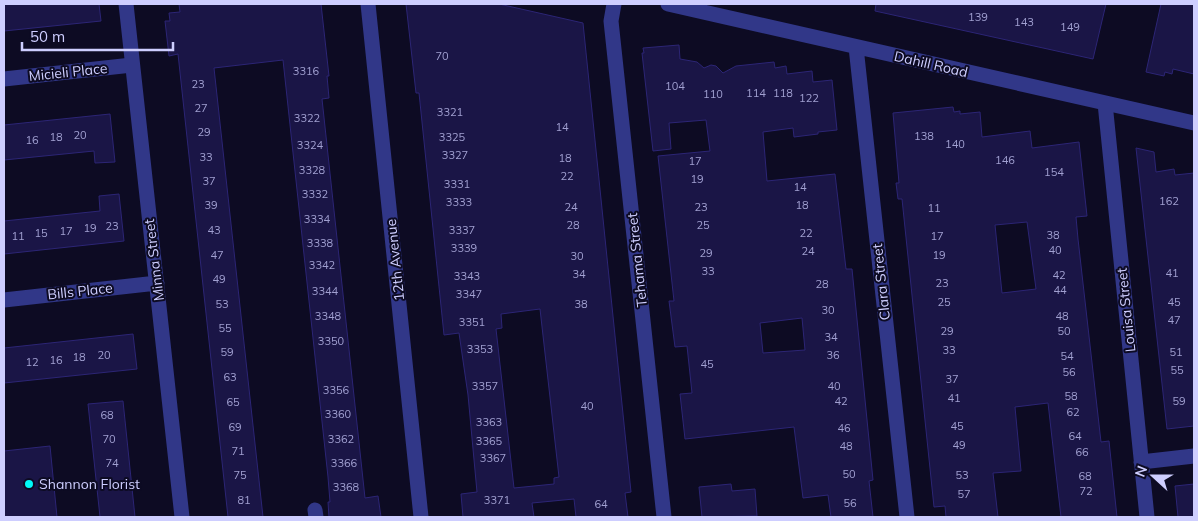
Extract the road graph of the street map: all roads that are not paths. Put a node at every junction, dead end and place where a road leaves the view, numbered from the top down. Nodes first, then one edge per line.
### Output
1 (126, 4) edge
2 (368, 4) edge
3 (614, 4) edge
4 (668, 4) edge
5 (856, 46) junction
6 (132, 66) junction
7 (4, 79) edge
8 (1105, 103) junction
9 (1194, 123) edge
10 (157, 283) junction
11 (4, 300) edge
12 (1194, 456) edge
13 (1141, 462) junction
14 (182, 517) edge
15 (421, 517) edge
16 (664, 517) edge
17 (906, 517) edge
18 (1147, 517) edge

1 - 6 street, Minna Street
2 - 15 street, 12th Avenue
3 - 16 street, Tehama Street
4 - 5 street, Dahill Road
5 - 8 street, Dahill Road
5 - 17 street, Clara Street
6 - 7 street, Micieli Place
6 - 10 street, Minna Street
8 - 9 street, Dahill Road
8 - 13 street, Louisa Street
10 - 11 street, Bills Place
10 - 14 street, Minna Street
12 - 13 street
13 - 18 street, Louisa Street

